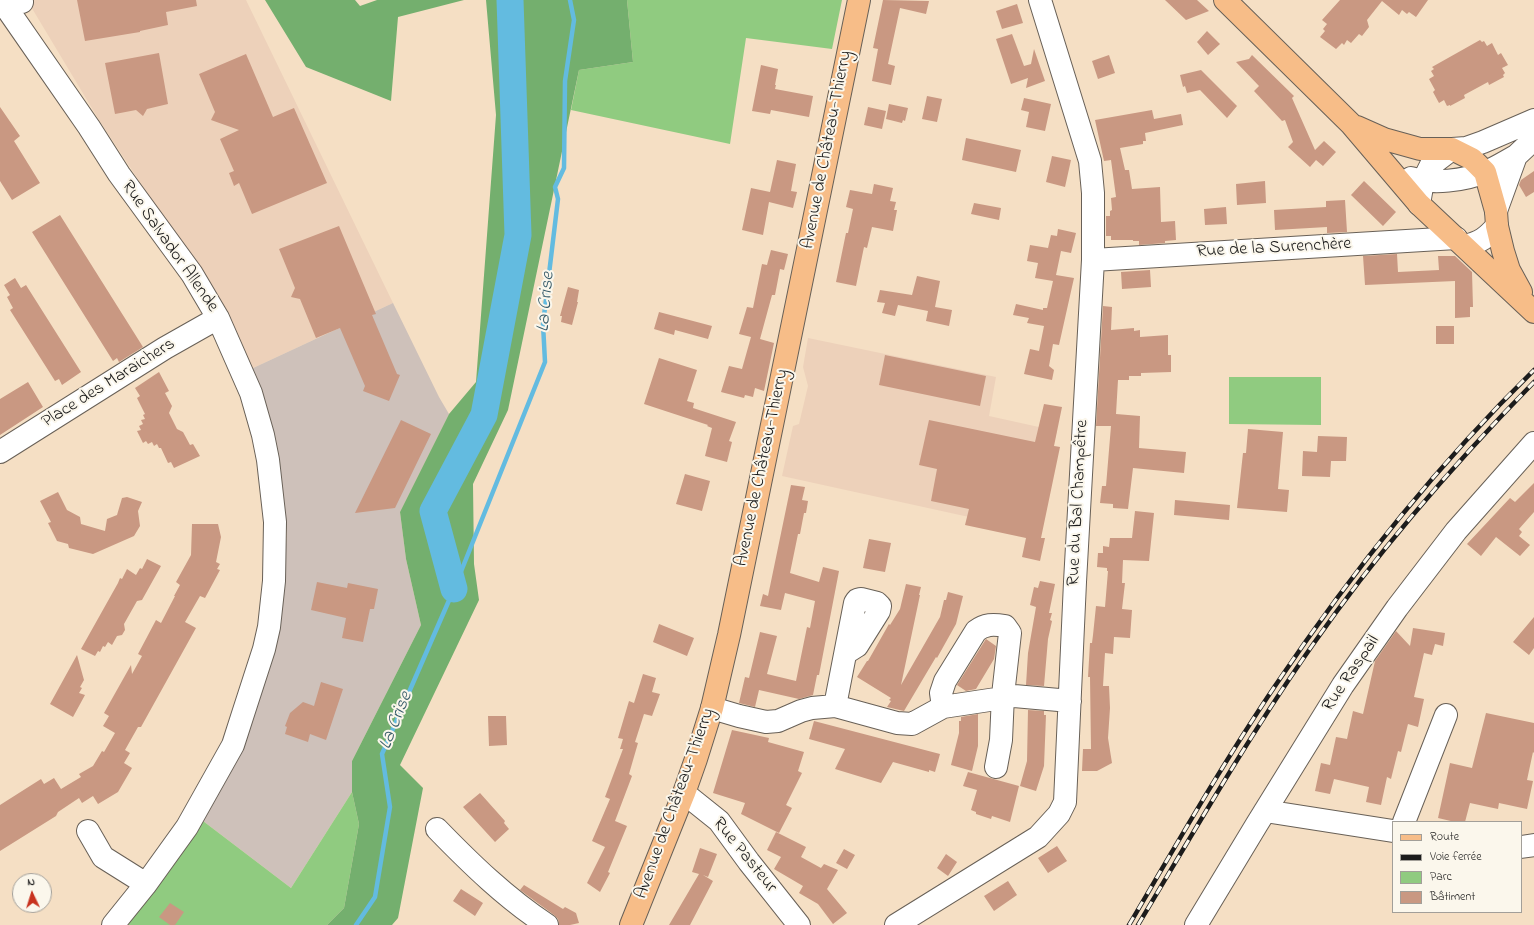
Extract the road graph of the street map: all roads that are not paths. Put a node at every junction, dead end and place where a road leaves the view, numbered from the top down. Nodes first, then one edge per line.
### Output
1 (859, 0) edge
2 (1040, 0) edge
3 (1225, 0) edge
4 (16, 1) edge
5 (1534, 120) edge
6 (1351, 124) junction
7 (1534, 139) edge
8 (1452, 149) junction
9 (1516, 156) junction
10 (1485, 172) junction
11 (1393, 173) junction
12 (1423, 181) junction
13 (1419, 204) junction
14 (1497, 219) junction
15 (1461, 242) junction
16 (1093, 260) junction
17 (1531, 309) edge
18 (218, 318) junction
19 (1534, 443) edge
20 (0, 452) edge
21 (846, 653) dead end
22 (1003, 696) junction
23 (1070, 701) junction
24 (835, 706) junction
25 (943, 707) junction
26 (712, 708) junction
27 (1446, 715) dead end
28 (996, 767) dead end
29 (684, 793) junction
30 (1265, 811) junction
31 (1404, 821) edge
32 (437, 829) dead end
33 (88, 831) dead end
34 (1392, 831) edge
35 (1534, 846) edge
36 (1522, 847) edge
37 (146, 884) junction
38 (113, 925) edge
39 (547, 925) edge
40 (631, 925) edge
41 (799, 925) edge
42 (896, 925) edge
43 (1196, 925) edge

1 - 26 main road, Avenue de Château-Thierry
2 - 16 street, Rue du Bal Champêtre
3 - 6 main road
4 - 18 street, Rue Salvador Allende
5 - 8 street
6 - 8 main road
6 - 11 main road
7 - 9 street
8 - 10 main road
8 - 12 street
9 - 10 street
9 - 14 street
10 - 12 street
10 - 14 main road
11 - 12 street
11 - 13 main road
12 - 13 street
13 - 15 main road
14 - 15 street, Rue de la Surenchère
14 - 17 main road
15 - 16 street, Rue de la Surenchère
15 - 17 main road
16 - 23 street, Rue du Bal Champêtre
18 - 20 street, Place des Maraichers
18 - 37 street, Rue Salvador Allende
19 - 30 street, Rue Raspail
21 - 24 street
22 - 23 street
22 - 25 street
22 - 25 street
22 - 28 street
23 - 42 street, Rue du Bal Champêtre
24 - 25 street
24 - 26 street
26 - 29 main road, Avenue de Château-Thierry
27 - 31 street
29 - 40 main road, Avenue de Château-Thierry
29 - 41 street, Rue Pasteur
30 - 34 street
30 - 43 street, Rue Raspail
32 - 39 street
33 - 37 street
35 - 36 street
37 - 38 street, Rue Salvador Allende

